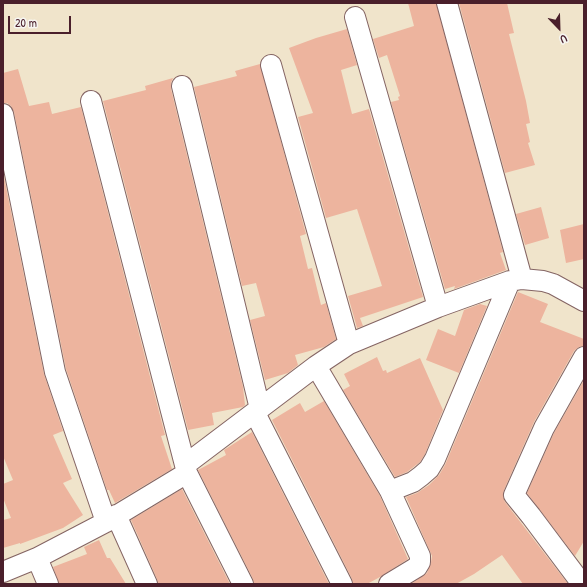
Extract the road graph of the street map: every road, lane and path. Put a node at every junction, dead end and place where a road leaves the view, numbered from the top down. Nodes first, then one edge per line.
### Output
1 (447, 3) edge
2 (355, 17) dead end
3 (271, 65) dead end
4 (182, 86) dead end
5 (91, 101) dead end
6 (3, 114) edge
7 (516, 280) junction
8 (584, 301) edge
9 (438, 307) junction
10 (349, 344) junction
11 (584, 357) edge
12 (316, 366) junction
13 (257, 411) junction
14 (186, 469) junction
15 (390, 491) junction
16 (111, 518) junction
17 (37, 558) junction
18 (3, 572) edge
19 (582, 578) edge
20 (48, 584) edge
21 (147, 584) edge
22 (243, 584) edge
23 (342, 584) edge
24 (389, 584) edge

1 - 7 street
2 - 9 street
3 - 10 street
4 - 13 street
5 - 14 street
6 - 16 street
7 - 8 street
7 - 9 street
7 - 15 street
9 - 10 street
10 - 12 street
11 - 19 street
12 - 13 street
12 - 15 street
13 - 14 street
13 - 23 street
14 - 16 street
14 - 22 street
15 - 24 street
16 - 17 street
16 - 21 street
17 - 18 street
17 - 20 street

